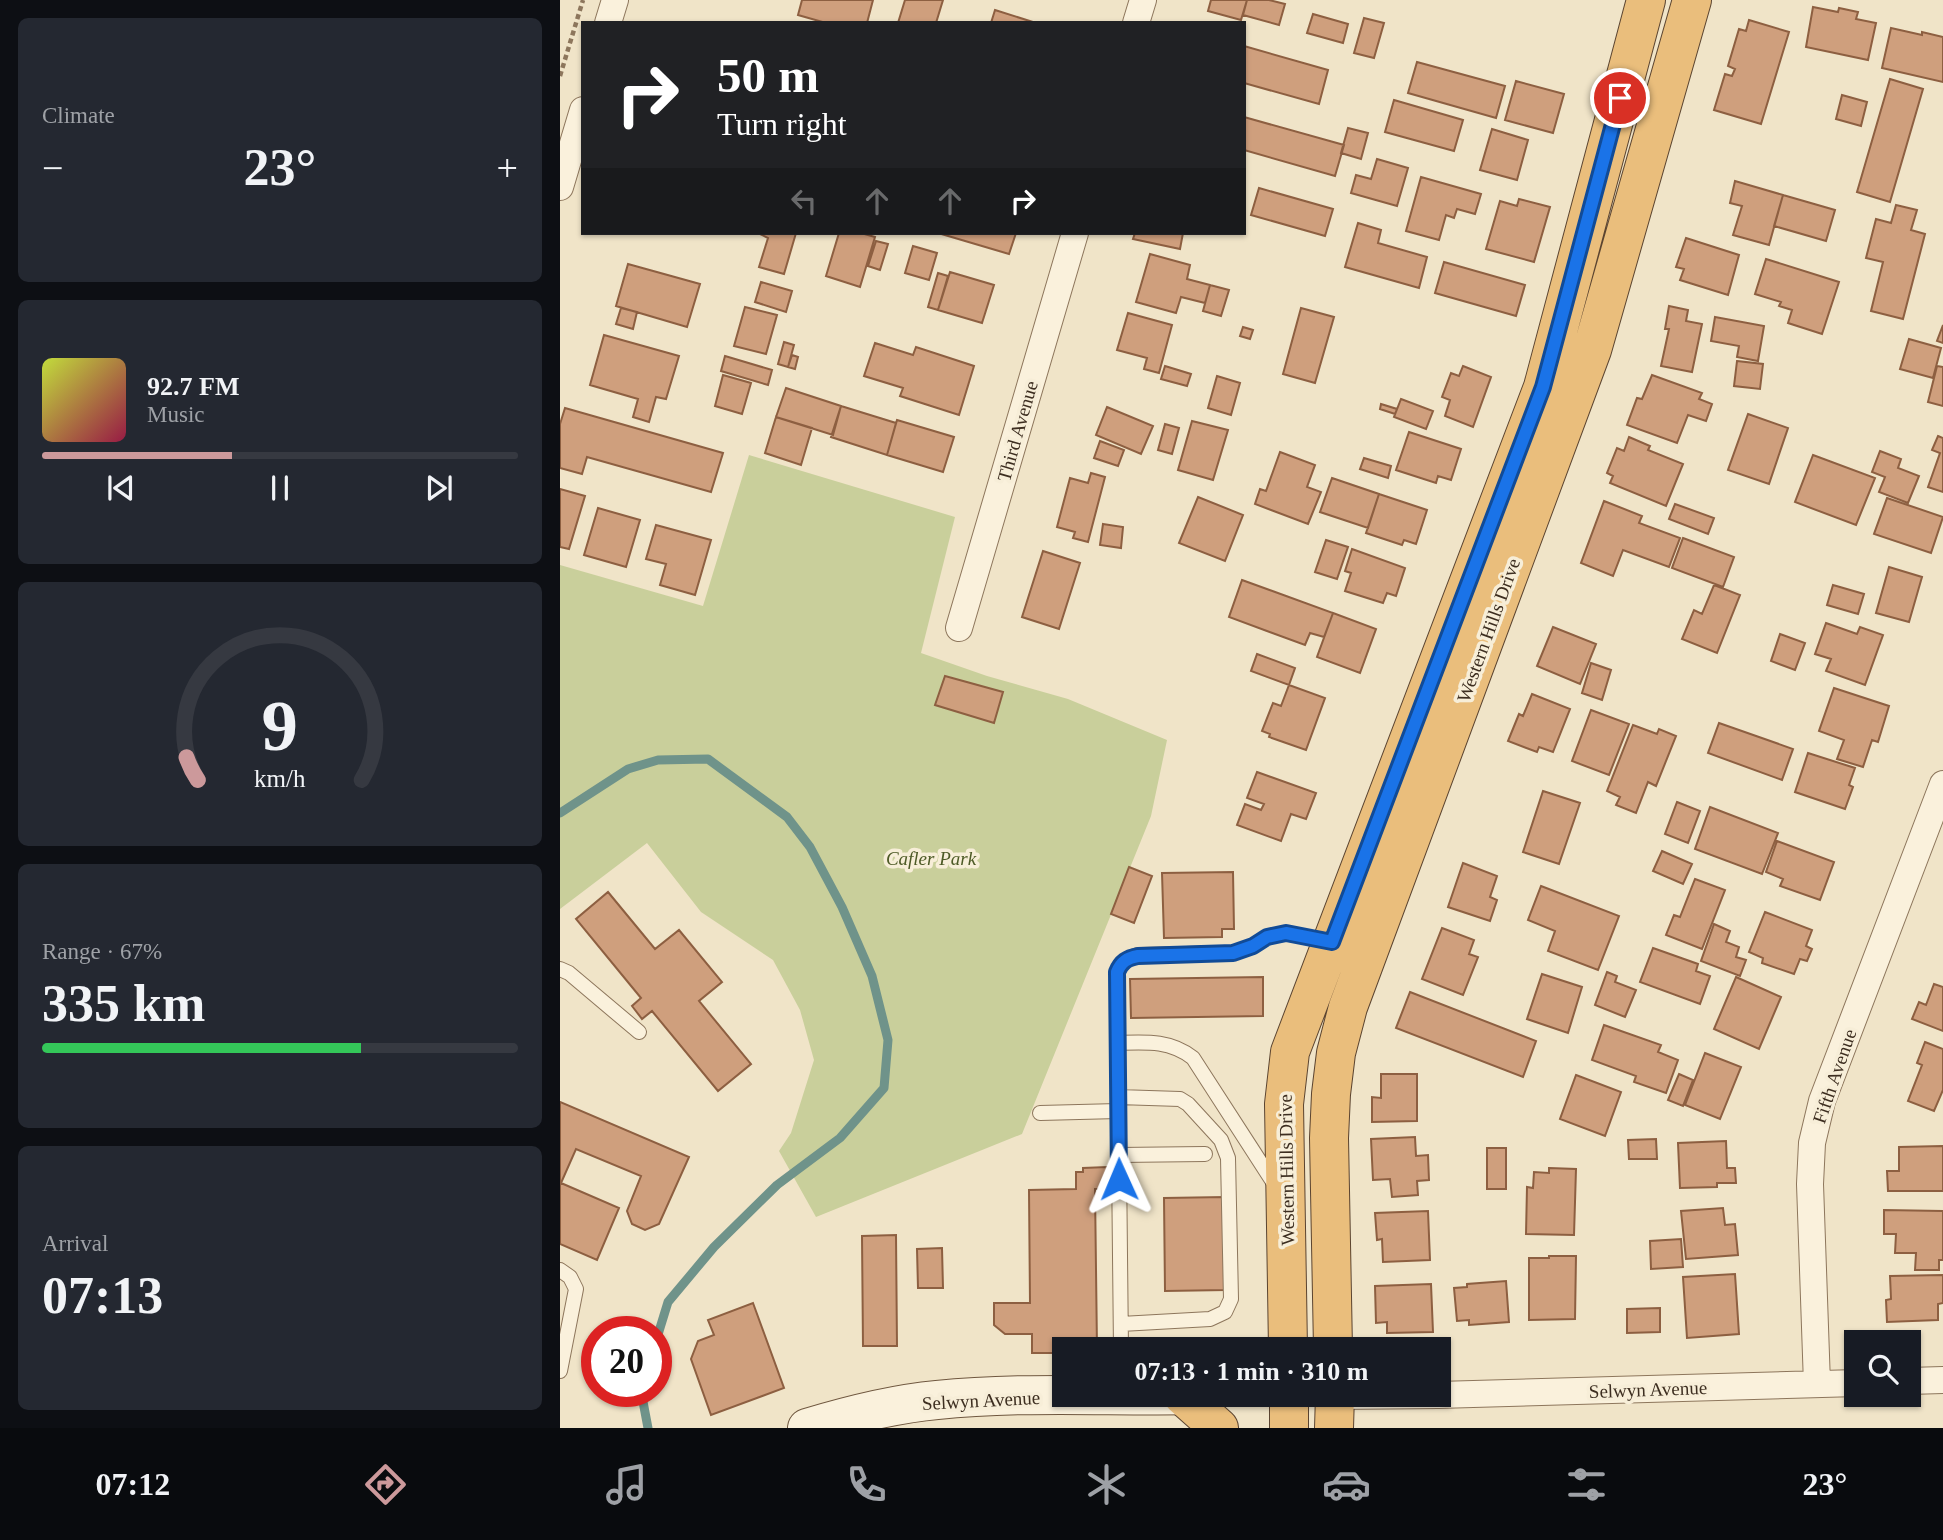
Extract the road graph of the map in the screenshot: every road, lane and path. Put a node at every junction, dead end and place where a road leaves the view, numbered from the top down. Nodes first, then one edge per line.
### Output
1 (583, 0) edge
2 (615, 0) edge
3 (1143, 0) edge
4 (1621, 0) edge
5 (1646, 0) edge
6 (1692, 0) edge
7 (609, 21) edge
8 (1137, 21) edge
9 (1636, 38) junction
10 (560, 76) edge
11 (581, 117) edge
12 (560, 187) edge
13 (1074, 235) edge
14 (959, 628) dead end
15 (1943, 784) edge
16 (1332, 942) junction
17 (560, 969) edge
18 (639, 1032) dead end
19 (1118, 1043) junction
20 (1118, 1104) junction
21 (1040, 1113) dead end
22 (1205, 1154) dead end
23 (1119, 1155) junction
24 (1287, 1204) junction
25 (560, 1270) edge
26 (1121, 1324) junction
27 (1121, 1337) edge
28 (1288, 1337) edge
29 (1333, 1337) edge
30 (560, 1371) edge
31 (1943, 1380) edge
32 (1921, 1381) edge
33 (1844, 1383) edge
34 (1817, 1384) junction
35 (1451, 1395) edge
36 (1052, 1396) edge
37 (1195, 1407) edge
38 (1289, 1407) edge
39 (807, 1428) edge
40 (1219, 1428) edge
41 (1289, 1428) edge

1 - 10 path
2 - 7 street
3 - 8 street
4 - 9 highway
5 - 9 highway, Western Hills Drive
6 - 29 highway, Western Hills Drive
9 - 16 highway, Western Hills Drive
11 - 12 street
13 - 14 street, Third Avenue
15 - 34 street, Fifth Avenue
16 - 19 lane
16 - 24 highway, Western Hills Drive
17 - 18 lane
19 - 20 lane
19 - 24 lane
20 - 21 lane
20 - 23 lane
20 - 26 lane
22 - 23 lane
23 - 26 lane
24 - 28 highway, Western Hills Drive
25 - 30 lane
26 - 27 lane
31 - 32 street
33 - 34 street, Selwyn Avenue
34 - 35 street, Selwyn Avenue
36 - 39 main road, Selwyn Avenue
37 - 40 highway
38 - 41 highway

